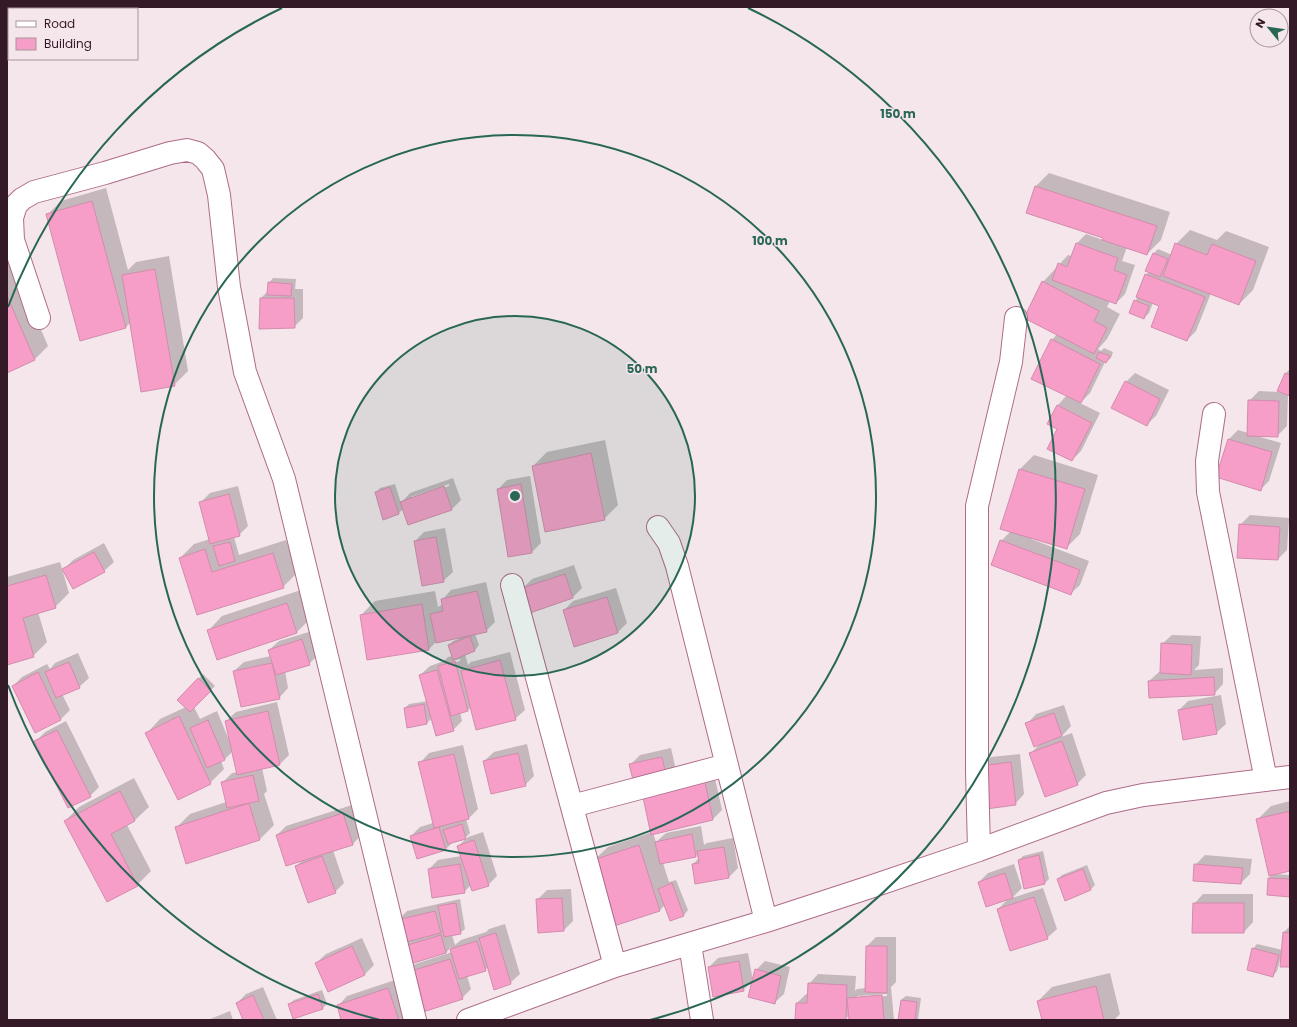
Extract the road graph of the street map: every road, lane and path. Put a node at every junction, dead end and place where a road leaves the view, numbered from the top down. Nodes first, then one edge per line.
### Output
1 (40, 318) dead end
2 (1016, 318) dead end
3 (1214, 414) dead end
4 (658, 527) dead end
5 (512, 585) dead end
6 (727, 765) junction
7 (1290, 777) edge
8 (1266, 780) junction
9 (572, 806) junction
10 (979, 850) junction
11 (766, 921) junction
12 (690, 944) junction
13 (615, 966) junction
14 (415, 1020) edge
15 (468, 1020) edge
16 (702, 1020) edge

1 - 14 street
2 - 10 street
3 - 8 street
4 - 6 street
5 - 9 street
6 - 9 street
6 - 11 street
7 - 8 street
8 - 10 street
9 - 13 street
10 - 11 street
11 - 12 street
12 - 13 street
12 - 16 street
13 - 15 street

